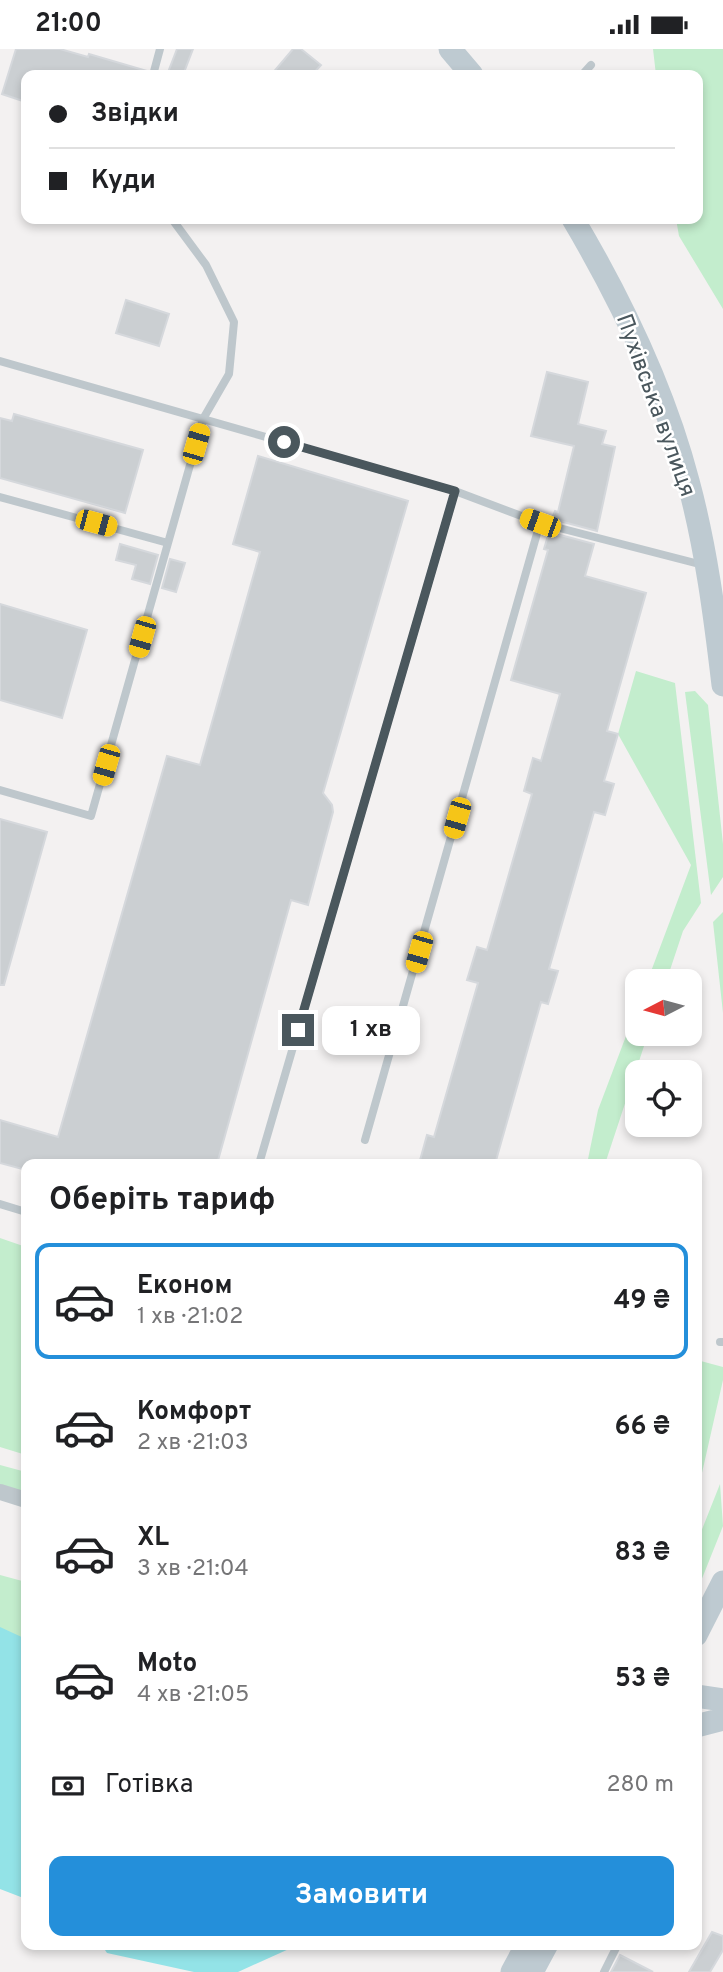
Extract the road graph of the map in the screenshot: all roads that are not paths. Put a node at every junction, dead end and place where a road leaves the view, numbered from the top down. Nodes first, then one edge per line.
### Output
1 (160, 49) edge
2 (450, 49) edge
3 (591, 65) dead end
4 (154, 70) edge
5 (468, 70) edge
6 (586, 70) edge
7 (176, 224) edge
8 (576, 224) edge
9 (0, 361) edge
10 (203, 419) junction
11 (455, 491) junction
12 (0, 497) edge
13 (540, 523) junction
14 (169, 543) junction
15 (706, 566) junction
16 (723, 685) edge
17 (0, 790) edge
18 (365, 1140) dead end
19 (260, 1159) edge
20 (0, 1205) edge
21 (21, 1211) edge
22 (0, 1492) edge
23 (21, 1498) edge
24 (723, 1582) edge
25 (702, 1623) edge
26 (702, 1697) edge
27 (723, 1700) edge
28 (723, 1719) edge
29 (702, 1724) edge
30 (524, 1950) edge
31 (544, 1950) edge
32 (615, 1950) edge
33 (512, 1972) edge
34 (532, 1972) edge
35 (604, 1972) edge

1 - 4 lane
2 - 5 street
3 - 6 lane
7 - 10 lane
8 - 15 street, Пухівська вулиця
9 - 10 lane
10 - 11 lane
10 - 14 lane
11 - 13 lane
11 - 19 lane
12 - 14 lane
13 - 15 lane
13 - 18 lane
14 - 17 lane
15 - 16 street, Пухівська вулиця
20 - 21 lane
22 - 23 street
24 - 25 street
26 - 27 street
28 - 29 street
30 - 33 street
31 - 34 street
32 - 35 lane

